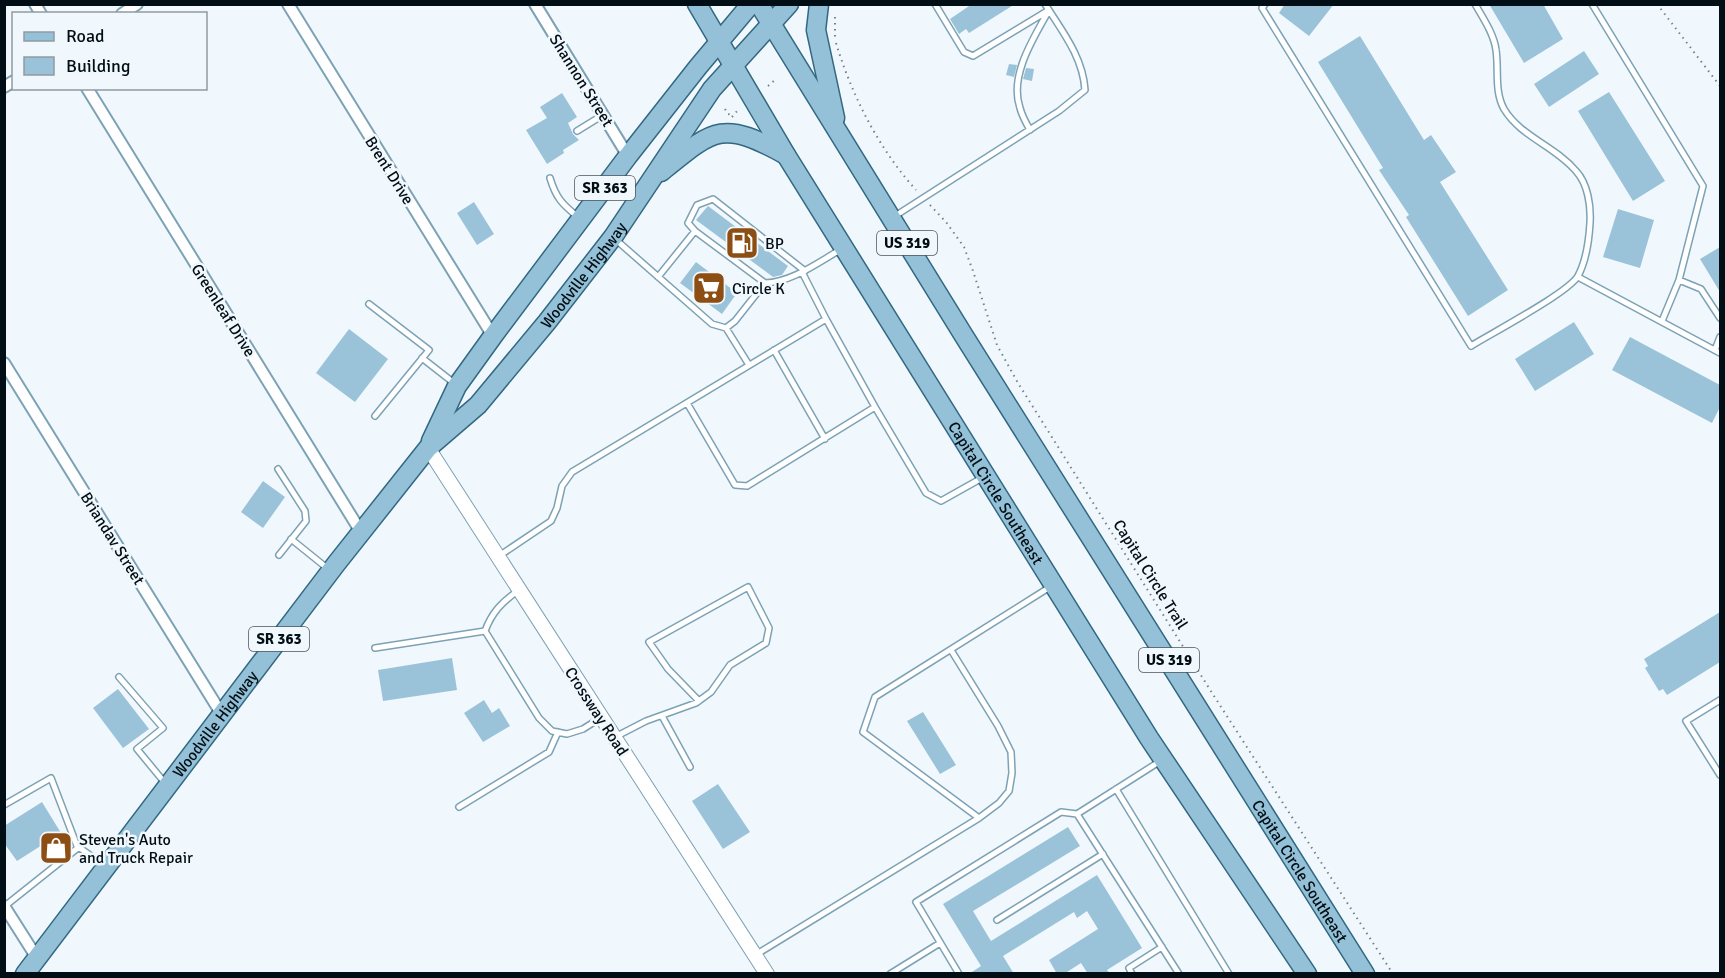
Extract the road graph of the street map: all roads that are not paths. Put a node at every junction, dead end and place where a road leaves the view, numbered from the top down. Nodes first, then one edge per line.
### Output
1 (288, 4) edge
2 (535, 4) edge
3 (697, 4) edge
4 (751, 4) edge
5 (759, 4) edge
6 (789, 4) edge
7 (935, 4) edge
8 (1265, 4) edge
9 (1475, 4) edge
10 (1592, 4) edge
11 (827, 6) edge
12 (1047, 7) edge
13 (771, 24) junction
14 (720, 41) junction
15 (734, 65) junction
16 (88, 90) edge
17 (603, 115) junction
18 (1030, 130) junction
19 (577, 131) dead end
20 (838, 131) junction
21 (786, 155) junction
22 (628, 156) junction
23 (550, 178) dead end
24 (649, 183) junction
25 (891, 218) junction
26 (582, 219) junction
27 (695, 231) junction
28 (613, 237) junction
29 (844, 248) junction
30 (803, 271) junction
31 (658, 277) junction
32 (1578, 277) junction
33 (1679, 280) junction
34 (765, 284) junction
35 (369, 304) dead end
36 (1720, 318) edge
37 (826, 319) junction
38 (1662, 321) junction
39 (726, 328) junction
40 (493, 336) junction
41 (1720, 337) edge
42 (774, 350) junction
43 (1718, 352) edge
44 (422, 358) junction
45 (4, 363) edge
46 (749, 365) junction
47 (457, 386) junction
48 (687, 403) junction
49 (875, 407) junction
50 (375, 416) dead end
51 (825, 439) junction
52 (428, 448) junction
53 (278, 469) dead end
54 (986, 476) junction
55 (361, 532) junction
56 (291, 539) junction
57 (279, 555) dead end
58 (498, 557) junction
59 (331, 571) junction
60 (1054, 585) junction
61 (519, 590) junction
62 (485, 631) junction
63 (375, 648) dead end
64 (951, 650) junction
65 (119, 677) dead end
66 (1720, 700) edge
67 (699, 701) junction
68 (221, 713) junction
69 (662, 716) junction
70 (602, 717) junction
71 (558, 732) junction
72 (615, 737) junction
73 (1163, 760) junction
74 (690, 767) dead end
75 (1720, 775) edge
76 (167, 785) junction
77 (1116, 789) junction
78 (4, 805) edge
79 (459, 807) dead end
80 (1077, 814) junction
81 (979, 818) junction
82 (79, 848) junction
83 (1103, 854) junction
84 (106, 866) junction
85 (5, 906) edge
86 (997, 920) dead end
87 (940, 943) junction
88 (1162, 947) junction
89 (756, 955) junction
90 (37, 958) junction
91 (1359, 971) edge
92 (25, 974) edge
93 (767, 974) edge
94 (890, 974) edge
95 (959, 974) edge
96 (1132, 974) edge
97 (1179, 974) edge
98 (1229, 974) edge
99 (1307, 974) edge

1 - 40 street, Brent Drive
2 - 17 street, Shannon Street
3 - 14 main road, Capital Circle Southeast / US 319
4 - 14 main road, Woodville Highway / SR 363
5 - 13 main road, Capital Circle Southeast / US 319
6 - 13 main road, Woodville Highway / SR 363
7 - 12 lane
8 - 32 lane
9 - 32 lane
10 - 33 lane
11 - 20 main road
12 - 18 lane
12 - 18 lane
13 - 15 main road, Woodville Highway / SR 363
13 - 20 main road, Capital Circle Southeast / US 319
14 - 15 main road, Capital Circle Southeast / US 319
14 - 22 main road, Woodville Highway / SR 363
15 - 21 main road, Capital Circle Southeast / US 319
15 - 24 main road, Woodville Highway / SR 363
16 - 55 street, Greenleaf Drive
17 - 19 lane
17 - 22 street, Shannon Street
18 - 25 lane
20 - 25 main road, Capital Circle Southeast / US 319
21 - 24 main road
21 - 29 main road, Capital Circle Southeast / US 319
22 - 26 main road, Woodville Highway / SR 363
23 - 26 lane
24 - 28 main road, Woodville Highway / SR 363
25 - 91 main road, Capital Circle Southeast / US 319
26 - 40 main road, Woodville Highway / SR 363
27 - 30 lane
27 - 31 lane
27 - 34 lane
28 - 31 lane
28 - 52 main road, Woodville Highway / SR 363
29 - 30 lane
29 - 54 main road, Capital Circle Southeast / US 319
30 - 34 lane
30 - 37 lane
31 - 39 lane
32 - 38 lane
33 - 36 lane
33 - 38 lane
34 - 39 lane
35 - 44 lane
37 - 42 lane
37 - 49 lane
38 - 43 lane
39 - 46 lane
40 - 47 main road, Woodville Highway / SR 363
41 - 43 lane
42 - 46 lane
42 - 51 lane
44 - 47 lane
44 - 50 lane
45 - 68 street, Briandav Street
46 - 48 lane
47 - 52 main road, Woodville Highway / SR 363
48 - 51 lane
48 - 58 lane
49 - 51 lane
49 - 54 lane
52 - 55 main road, Woodville Highway / SR 363
52 - 58 street, Crossway Road
53 - 56 lane
54 - 60 main road, Capital Circle Southeast / US 319
55 - 59 main road, Woodville Highway / SR 363
56 - 57 lane
56 - 59 lane
58 - 61 street, Crossway Road
59 - 68 main road, Woodville Highway / SR 363
60 - 64 lane
60 - 73 main road, Capital Circle Southeast / US 319
61 - 62 lane
61 - 70 street, Crossway Road
62 - 63 lane
62 - 71 lane
64 - 81 lane
64 - 81 lane
65 - 76 lane
66 - 75 lane
67 - 67 lane
67 - 69 lane
68 - 76 main road, Woodville Highway / SR 363
69 - 72 lane
69 - 74 lane
70 - 71 lane
70 - 72 street, Crossway Road
71 - 79 lane
72 - 89 street, Crossway Road
73 - 77 lane
73 - 99 main road, Capital Circle Southeast / US 319
76 - 84 main road, Woodville Highway / SR 363
77 - 80 lane
77 - 98 lane
78 - 82 lane
80 - 83 lane
80 - 87 lane
81 - 89 lane
82 - 84 lane
82 - 85 lane
83 - 86 lane
83 - 88 lane
84 - 90 main road, Woodville Highway / SR 363
85 - 90 street
87 - 94 lane
87 - 95 lane
88 - 96 lane
88 - 97 lane
89 - 93 street, Crossway Road
90 - 92 main road, Woodville Highway / SR 363

